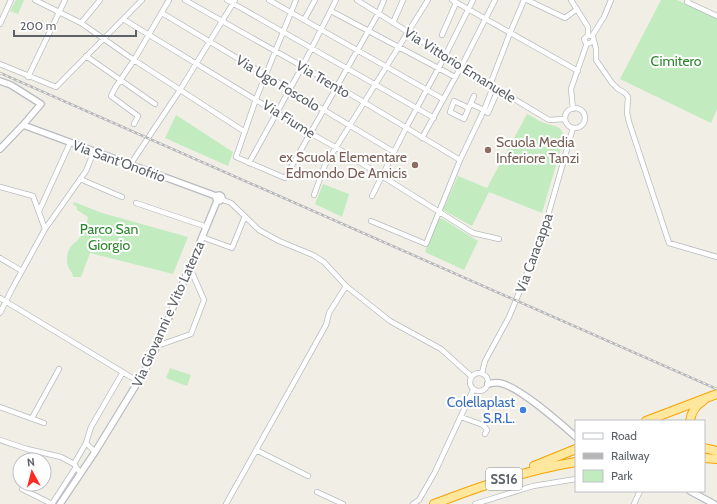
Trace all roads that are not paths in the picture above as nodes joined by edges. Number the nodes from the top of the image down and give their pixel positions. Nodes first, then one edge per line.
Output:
1 (11, 0) edge
2 (35, 0) edge
3 (65, 0) edge
4 (100, 0) edge
5 (142, 0) edge
6 (170, 0) edge
7 (185, 0) edge
8 (227, 0) edge
9 (269, 0) edge
10 (282, 0) edge
11 (296, 0) edge
12 (314, 0) edge
13 (336, 0) edge
14 (357, 0) edge
15 (384, 0) edge
16 (403, 0) edge
17 (428, 0) edge
18 (452, 0) edge
19 (473, 0) edge
20 (495, 0) edge
21 (525, 0) edge
22 (571, 0) edge
23 (610, 0) edge
24 (688, 0) edge
25 (234, 2) edge
26 (456, 3) junction
27 (278, 5) junction
28 (468, 9) junction
29 (577, 10) junction
30 (331, 11) junction
31 (60, 12) junction
32 (162, 13) junction
33 (292, 13) junction
34 (378, 14) junction
35 (717, 16) edge
36 (123, 19) junction
37 (304, 20) junction
38 (485, 20) junction
39 (222, 21) junction
40 (81, 23) junction
41 (393, 23) junction
42 (0, 24) edge
43 (321, 30) junction
44 (369, 30) junction
45 (284, 32) junction
46 (408, 32) junction
47 (510, 33) junction
48 (149, 35) junction
49 (442, 35) dead end
50 (591, 37) junction
51 (103, 38) junction
52 (209, 42) junction
53 (587, 43) junction
54 (398, 47) junction
55 (311, 48) junction
56 (276, 51) junction
57 (357, 51) junction
58 (86, 56) junction
59 (445, 56) junction
60 (134, 60) junction
61 (196, 63) junction
62 (0, 64) edge
63 (302, 66) junction
64 (386, 66) junction
65 (461, 67) junction
66 (438, 68) junction
67 (347, 69) junction
68 (578, 72) junction
69 (266, 75) junction
70 (28, 76) junction
71 (455, 77) junction
72 (0, 80) edge
73 (120, 80) junction
74 (374, 84) junction
75 (337, 86) junction
76 (492, 86) junction
77 (289, 89) junction
78 (180, 90) junction
79 (426, 90) junction
80 (498, 90) junction
81 (474, 96) dead end
82 (444, 99) junction
83 (256, 100) junction
84 (364, 103) junction
85 (155, 104) dead end
86 (470, 106) junction
87 (417, 109) junction
88 (573, 109) junction
89 (324, 110) junction
90 (484, 110) junction
91 (277, 113) junction
92 (434, 118) junction
93 (565, 119) junction
94 (134, 124) dead end
95 (350, 125) junction
96 (23, 126) junction
97 (406, 128) junction
98 (574, 128) junction
99 (245, 132) junction
100 (310, 133) junction
101 (422, 138) junction
102 (70, 143) junction
103 (1, 145) edge
104 (337, 148) junction
105 (94, 151) junction
106 (394, 152) junction
107 (460, 160) junction
108 (248, 163) junction
109 (130, 165) junction
110 (382, 176) junction
111 (80, 179) junction
112 (0, 187) edge
113 (314, 195) dead end
114 (372, 196) dead end
115 (122, 197) dead end
116 (218, 199) junction
117 (136, 203) dead end
118 (39, 211) junction
119 (439, 212) junction
120 (245, 216) junction
121 (371, 221) dead end
122 (207, 227) junction
123 (45, 229) junction
124 (202, 237) junction
125 (499, 239) dead end
126 (717, 257) edge
127 (0, 258) edge
128 (190, 268) junction
129 (22, 271) junction
130 (346, 286) junction
131 (0, 298) edge
132 (6, 301) junction
133 (0, 313) edge
134 (157, 346) junction
135 (59, 369) dead end
136 (123, 372) junction
137 (482, 373) junction
138 (471, 376) junction
139 (139, 382) junction
140 (488, 384) junction
141 (473, 390) junction
142 (717, 394) edge
143 (0, 407) edge
144 (461, 417) junction
145 (32, 418) junction
146 (649, 420) edge
147 (690, 420) edge
148 (44, 423) dead end
149 (485, 434) dead end
150 (575, 436) edge
151 (0, 440) edge
152 (86, 443) junction
153 (705, 448) edge
154 (575, 449) edge
155 (256, 450) junction
156 (717, 451) edge
157 (96, 452) junction
158 (705, 454) edge
159 (717, 454) edge
160 (705, 458) edge
161 (717, 459) edge
162 (575, 462) edge
163 (75, 465) junction
164 (575, 467) edge
165 (81, 474) junction
166 (308, 476) dead end
167 (575, 479) edge
168 (499, 480) junction
169 (28, 492) edge
170 (317, 492) dead end
171 (640, 492) edge
172 (692, 492) edge
173 (52, 504) edge
174 (60, 504) edge
175 (226, 504) edge
176 (343, 504) edge
177 (412, 504) edge
178 (434, 504) edge
179 (448, 504) edge
180 (475, 504) edge
181 (634, 504) edge
182 (714, 504) edge

1 - 42 street
2 - 31 street
3 - 31 street
4 - 40 street
5 - 36 street
6 - 32 street
7 - 39 street, Via Trento
8 - 25 street
9 - 27 street
10 - 27 street
11 - 33 street
12 - 37 street
13 - 30 street
14 - 34 street, Via Vittorio Emanuele
15 - 34 street
16 - 41 street
17 - 46 street
18 - 26 street
19 - 28 street
20 - 38 street
21 - 29 street
21 - 47 street
22 - 29 street
23 - 50 street
24 - 35 street
25 - 39 street
25 - 45 street
26 - 28 street
26 - 49 street
27 - 33 street
28 - 38 street
28 - 59 street
29 - 50 street
30 - 43 street
30 - 44 street
31 - 40 street
31 - 70 street
32 - 48 street
32 - 52 street, Via Ugo Foscolo
33 - 37 street
33 - 45 street
34 - 41 street, Via Vittorio Emanuele
34 - 44 street
36 - 48 street, Via Fiume
36 - 51 street
37 - 43 street
38 - 47 street
38 - 65 street
39 - 52 street
39 - 56 street, Via Trento
40 - 51 street
41 - 46 street, Via Vittorio Emanuele
43 - 55 street
43 - 57 street
44 - 54 street
44 - 57 street
45 - 55 street
45 - 56 street
46 - 54 street
46 - 59 street, Via Vittorio Emanuele
47 - 68 street
47 - 76 street
48 - 60 street
48 - 61 street, Via Fiume
50 - 53 street
50 - 53 street
50 - 126 street
51 - 58 street
51 - 60 street
52 - 61 street
52 - 69 street, Via Ugo Foscolo
53 - 68 street
54 - 64 street
54 - 66 street
55 - 63 street
55 - 67 street
56 - 63 street, Via Trento
56 - 69 street
57 - 64 street
57 - 67 street
58 - 70 street
58 - 73 street
59 - 65 street, Via Vittorio Emanuele
59 - 66 street
60 - 73 street
60 - 78 street
61 - 78 street
61 - 83 street, Via Fiume
62 - 70 street
63 - 75 street, Via Trento
63 - 77 street
64 - 74 street
64 - 79 street
65 - 71 street
65 - 76 street, Via Vittorio Emanuele
66 - 71 street
66 - 79 street
67 - 74 street
67 - 75 street
68 - 88 street
69 - 77 street, Via Ugo Foscolo
69 - 83 street
71 - 82 street
72 - 96 street
73 - 85 street
73 - 94 street
74 - 84 street
74 - 87 street
75 - 84 street, Via Trento
75 - 89 street
76 - 80 street, Via Vittorio Emanuele
76 - 90 street
77 - 89 street, Via Ugo Foscolo
77 - 91 street
78 - 99 street
78 - 109 street
79 - 82 street
79 - 87 street
80 - 90 street
80 - 93 street, Via Vittorio Emanuele
81 - 86 street
82 - 92 street
83 - 91 street, Via Fiume
83 - 99 street
84 - 95 street
84 - 97 street, Via Trento
86 - 86 street
86 - 90 street
87 - 92 street
87 - 97 street
88 - 93 street
88 - 98 street
89 - 95 street, Via Ugo Foscolo
89 - 100 street
90 - 107 street
91 - 100 street, Via Fiume
91 - 108 street
92 - 101 street
93 - 98 street
95 - 104 street
95 - 106 street, Via Ugo Foscolo
96 - 102 street, Via Sant'Onofrio
96 - 103 street
97 - 101 street, Via Trento
97 - 106 street
98 - 137 street, Via Caracappa
99 - 108 street
100 - 104 street, Via Fiume
100 - 108 street
101 - 107 street, Via Trento
102 - 105 street, Via Sant'Onofrio
102 - 118 street
104 - 110 street, Via Fiume
104 - 113 street
105 - 109 street, Via Sant'Onofrio
105 - 111 street
106 - 110 street
107 - 119 street
109 - 116 street, Via Sant'Onofrio
110 - 114 street
110 - 119 street, Via Fiume
111 - 115 street
111 - 123 street
112 - 118 street
116 - 120 street
116 - 122 street, Via Giovanni e Vito Laterza
117 - 122 street
118 - 123 street
119 - 121 street
119 - 125 street, Via Fiume
120 - 124 street
120 - 130 street
122 - 124 street, Via Giovanni e Vito Laterza
123 - 129 street
124 - 128 street, Via Giovanni e Vito Laterza
127 - 129 street
128 - 134 street, Via Giovanni e Vito Laterza
128 - 134 street
129 - 132 street
130 - 138 street
130 - 155 street
131 - 132 street
132 - 133 street
132 - 136 street
134 - 139 street, Via Giovanni e Vito Laterza
135 - 145 street
136 - 139 street
136 - 152 street
137 - 138 street
137 - 140 street
138 - 141 street
139 - 157 street, Via Giovanni e Vito Laterza
140 - 141 street
140 - 150 street
141 - 144 street
142 - 146 highway
142 - 147 highway
143 - 145 street
144 - 149 street
144 - 177 street
145 - 148 street
151 - 163 street
152 - 157 street
152 - 163 street
153 - 156 highway
154 - 168 highway
155 - 166 street
155 - 175 street
157 - 165 street, Via Giovanni e Vito Laterza
158 - 159 highway
160 - 161 highway
162 - 168 highway, SS16
163 - 165 street
163 - 173 street
164 - 179 highway, SS16
165 - 174 street, Via Giovanni e Vito Laterza
167 - 180 street
168 - 178 highway, SS16
169 - 173 street
170 - 176 street
171 - 181 street
172 - 182 street

